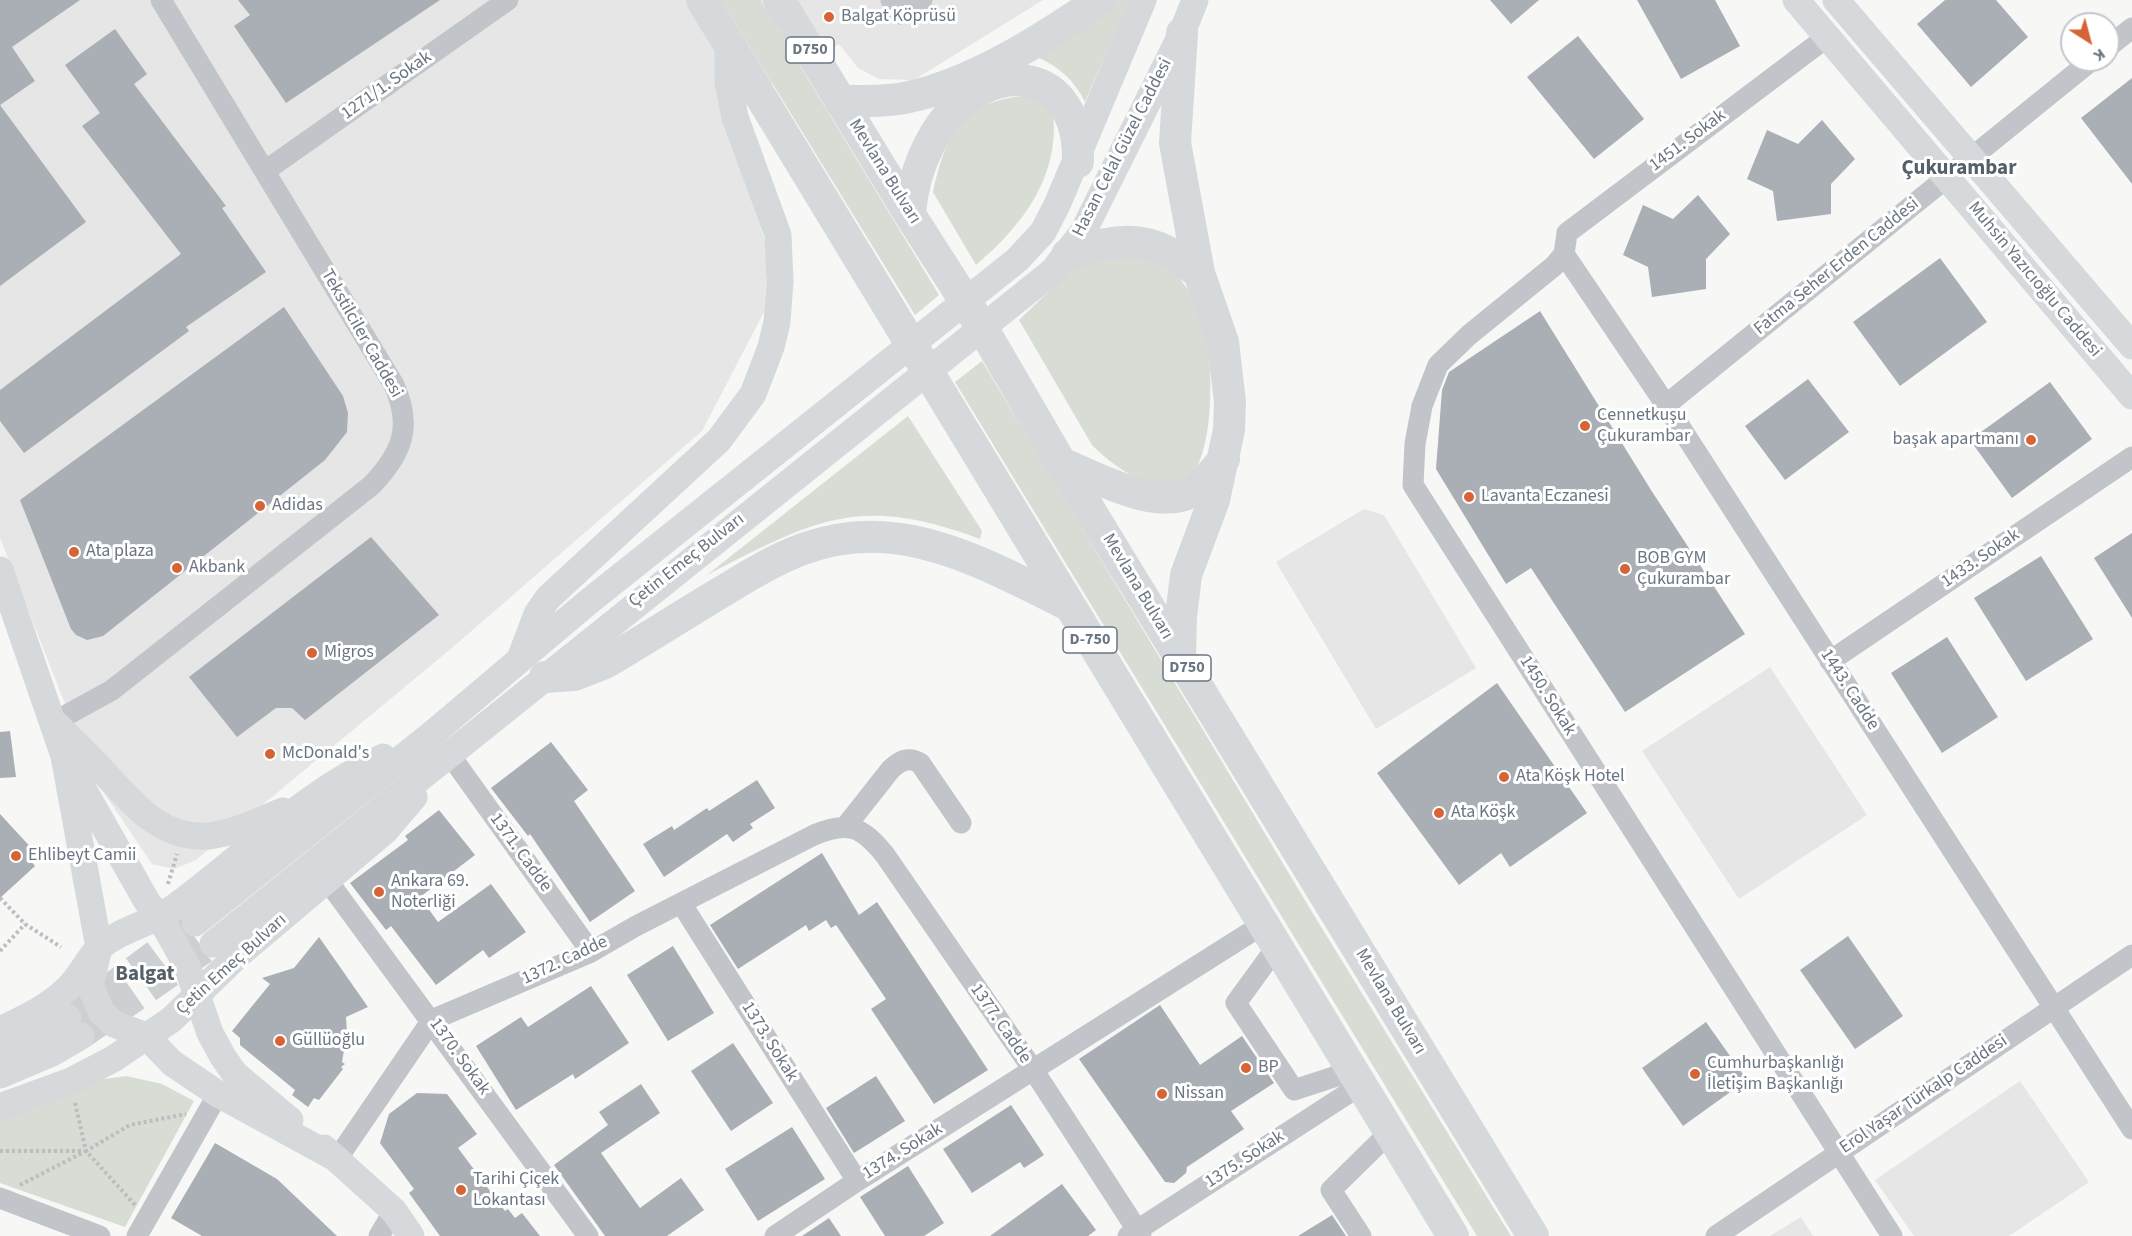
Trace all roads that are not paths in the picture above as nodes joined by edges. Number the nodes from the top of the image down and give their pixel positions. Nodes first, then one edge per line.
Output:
1 (161, 0) edge
2 (508, 0) edge
3 (702, 0) edge
4 (779, 0) edge
5 (891, 0) edge
6 (921, 0) edge
7 (1100, 0) edge
8 (1143, 0) edge
9 (1195, 0) edge
10 (1796, 0) edge
11 (1848, 6) edge
12 (2132, 28) edge
13 (1182, 33) junction
14 (1827, 37) junction
15 (2120, 38) edge
16 (728, 43) junction
17 (2077, 72) edge
18 (840, 101) junction
19 (1971, 159) junction
20 (1078, 162) junction
21 (265, 171) junction
22 (1947, 178) junction
23 (910, 215) junction
24 (1564, 254) junction
25 (1067, 255) junction
26 (1199, 273) junction
27 (935, 327) joint
28 (2132, 346) edge
29 (951, 352) joint
30 (2132, 396) edge
31 (1666, 405) junction
32 (2132, 457) edge
33 (1224, 458) junction
34 (1061, 463) junction
35 (0, 570) edge
36 (1070, 606) junction
37 (1180, 657) junction
38 (1830, 661) junction
39 (532, 668) junction
40 (54, 722) junction
41 (415, 747) junction
42 (450, 755) junction
43 (64, 756) junction
44 (426, 773) junction
45 (317, 796) junction
46 (961, 824) dead end
47 (846, 826) junction
48 (327, 880) junction
49 (681, 903) junction
50 (158, 919) junction
51 (195, 923) tunnel mouth
52 (1269, 937) junction
53 (213, 944) tunnel mouth
54 (99, 948) junction
55 (591, 952) junction
56 (2132, 955) edge
57 (197, 997) junction
58 (2056, 1008) junction
59 (432, 1020) junction
60 (0, 1030) edge
61 (146, 1036) junction
62 (0, 1051) edge
63 (1034, 1071) junction
64 (0, 1075) edge
65 (1357, 1078) junction
66 (218, 1094) junction
67 (0, 1107) edge
68 (2132, 1129) edge
69 (1390, 1132) junction
70 (1838, 1153) junction
71 (337, 1159) junction
72 (857, 1181) junction
73 (5, 1194) edge
74 (394, 1211) junction
75 (142, 1227) edge
76 (1444, 1233) edge
77 (1135, 1234) edge
78 (100, 1236) edge
79 (379, 1236) edge
80 (411, 1236) edge
81 (588, 1236) edge
82 (775, 1236) edge
83 (1361, 1236) edge
84 (1533, 1236) edge
85 (1716, 1236) edge
86 (1892, 1236) edge

1 - 21 street, Tekstilciler Caddesi
2 - 21 street, 1271/1. Sokak
3 - 16 highway, D-750
4 - 18 highway, Mevlana Bulvarı / D750
5 - 6 street
7 - 18 highway
8 - 20 main road, Hasan Celal Güzel Caddesi
9 - 13 main road, Hasan Celal Güzel Caddesi
10 - 14 main road, Muhsin Yazıcıoğlu Caddesi
11 - 19 main road, Muhsin Yazıcıoğlu Caddesi
12 - 15 street
13 - 25 main road, Hasan Celal Güzel Caddesi
13 - 26 highway
14 - 22 main road, Muhsin Yazıcıoğlu Caddesi
14 - 24 street, 1451. Sokak
16 - 36 highway, D-750
16 - 39 main road
17 - 19 street, Fatma Seher Erden Caddesi
18 - 23 highway, Mevlana Bulvarı / D750
19 - 22 street, Fatma Seher Erden Caddesi
19 - 28 main road, Muhsin Yazıcıoğlu Caddesi
20 - 23 highway
20 - 27 main road, Hasan Celal Güzel Caddesi
21 - 40 street, Tekstilciler Caddesi
22 - 30 main road, Muhsin Yazıcıoğlu Caddesi
22 - 31 street, Fatma Seher Erden Caddesi
23 - 34 highway, Mevlana Bulvarı / D750
24 - 31 street, 1443. Cadde
24 - 70 street, 1450. Sokak
25 - 26 highway
25 - 29 main road, Hasan Celal Güzel Caddesi
26 - 33 highway
27 - 39 main road, Çetin Emeç Bulvarı
29 - 39 main road, Çetin Emeç Bulvarı
31 - 38 street, 1443. Cadde
32 - 38 street, 1433. Sokak
33 - 34 highway
33 - 37 highway
34 - 37 highway, Mevlana Bulvarı / D750
35 - 40 main road
36 - 39 highway
36 - 52 highway, D-750
37 - 84 highway, Mevlana Bulvarı / D750
38 - 58 street, 1443. Cadde
39 - 41 main road, Çetin Emeç Bulvarı
39 - 42 main road, Çetin Emeç Bulvarı
40 - 43 main road
40 - 45 main road
41 - 45 main road, Çetin Emeç Bulvarı
41 - 51 main road, Çetin Emeç Bulvarı
42 - 44 main road, Çetin Emeç Bulvarı
42 - 55 street, 1371. Cadde
43 - 50 main road
43 - 54 main road
44 - 48 main road, Çetin Emeç Bulvarı
44 - 53 main road, Çetin Emeç Bulvarı
45 - 50 main road, Çetin Emeç Bulvarı
46 - 47 street
47 - 49 street, 1372. Cadde
47 - 63 street, 1377. Cadde
48 - 57 main road, Çetin Emeç Bulvarı
48 - 59 street, 1370. Sokak
49 - 55 street, 1372. Cadde
49 - 72 street, 1373. Sokak
50 - 54 main road, Çetin Emeç Bulvarı
50 - 57 main road
52 - 63 street, 1374. Sokak
52 - 65 highway, D-750
52 - 65 street
54 - 60 main road, Çetin Emeç Bulvarı
54 - 61 main road
55 - 59 street, 1372. Cadde
56 - 58 street, Erol Yaşar Türkalp Caddesi
57 - 61 main road, Çetin Emeç Bulvarı
57 - 71 main road
58 - 68 street, 1443. Cadde
58 - 70 street, Erol Yaşar Türkalp Caddesi
59 - 71 street
59 - 81 street, 1370. Sokak
61 - 66 main road
61 - 67 main road, Çetin Emeç Bulvarı
62 - 64 main road
63 - 72 street, 1374. Sokak
63 - 77 street, 1377. Cadde
65 - 69 highway, D-750
65 - 77 street, 1375. Sokak
66 - 71 main road
66 - 75 street
69 - 76 highway, D-750
69 - 83 street
70 - 85 street, Erol Yaşar Türkalp Caddesi
70 - 86 street, 1450. Sokak
71 - 74 main road
72 - 82 street, 1374. Sokak
73 - 78 street
74 - 79 street
74 - 80 main road

